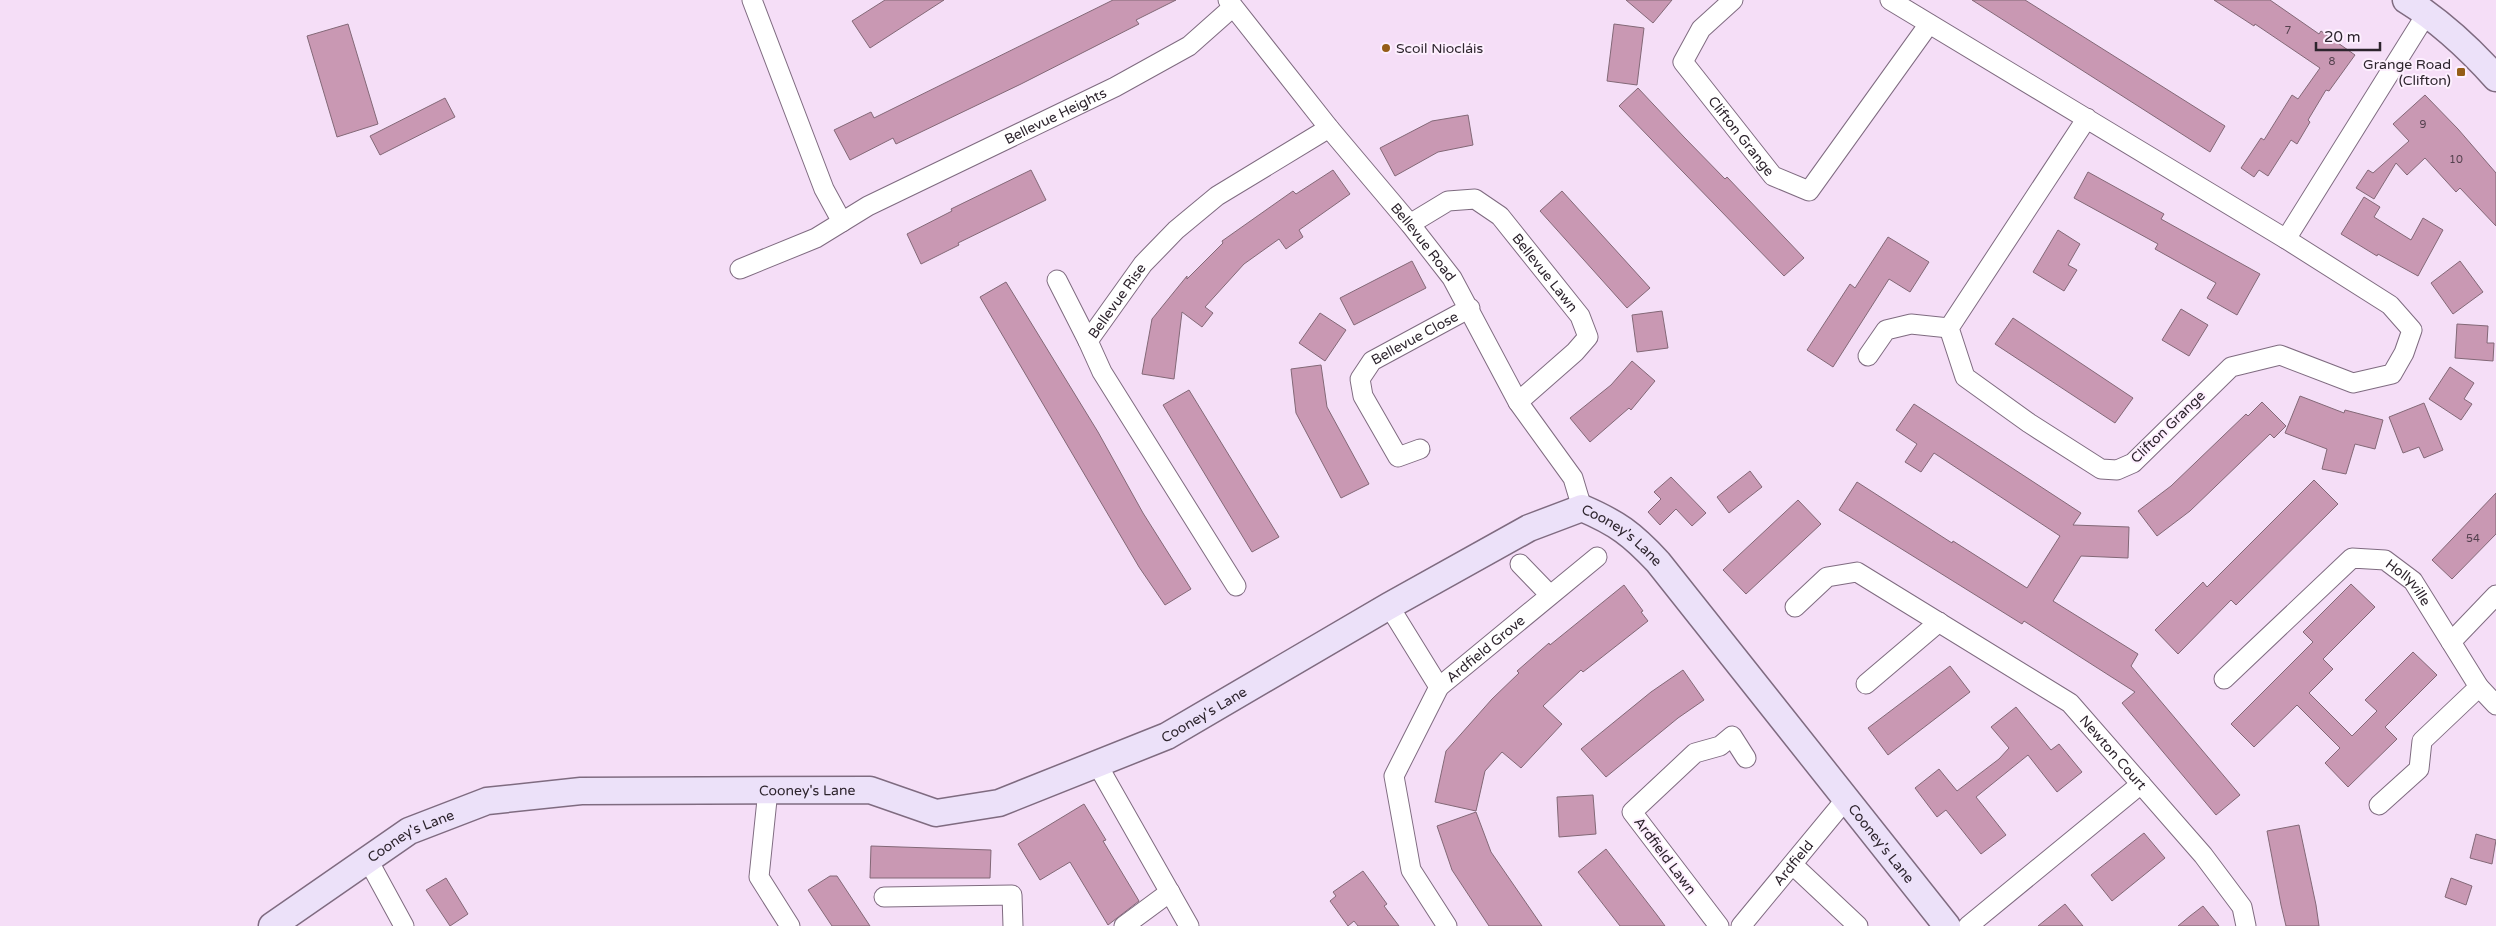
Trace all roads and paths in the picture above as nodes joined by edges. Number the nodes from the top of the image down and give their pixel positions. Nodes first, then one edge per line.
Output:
1 (752, 0) edge
2 (1734, 0) edge
3 (1890, 0) edge
4 (1230, 3) edge
5 (2417, 6) edge
6 (1929, 24) junction
7 (2496, 78) edge
8 (2087, 118) junction
9 (1329, 128) junction
10 (842, 222) junction
11 (1410, 224) junction
12 (2286, 238) junction
13 (740, 269) dead end
14 (1057, 280) dead end
15 (1470, 308) junction
16 (1949, 328) junction
17 (1088, 341) junction
18 (1868, 356) dead end
19 (1518, 402) junction
20 (1420, 448) dead end
21 (1582, 508) junction
22 (1597, 556) dead end
23 (1520, 564) dead end
24 (1236, 586) dead end
25 (1550, 595) junction
26 (2496, 595) edge
27 (1389, 606) junction
28 (1795, 607) dead end
29 (1939, 622) junction
30 (2452, 642) junction
31 (2224, 679) dead end
32 (1866, 684) dead end
33 (1439, 687) junction
34 (2479, 687) junction
35 (2496, 705) edge
36 (1746, 758) dead end
37 (1098, 764) junction
38 (2141, 784) junction
39 (768, 790) junction
40 (1846, 799) junction
41 (2379, 805) dead end
42 (368, 860) junction
43 (1793, 865) junction
44 (1170, 892) junction
45 (884, 897) dead end
46 (272, 926) edge
47 (404, 926) edge
48 (790, 926) edge
49 (1013, 926) edge
50 (1124, 926) edge
51 (1189, 926) edge
52 (1447, 926) edge
53 (1718, 926) edge
54 (1741, 926) edge
55 (1858, 926) edge
56 (1947, 926) edge
57 (1968, 926) edge
58 (2246, 926) edge

1 - 10 street
2 - 6 street, Clifton Grange
3 - 6 street, Clifton Grange
4 - 9 street, Bellevue Road
4 - 10 street, Bellevue Heights
5 - 7 street
5 - 12 street
6 - 8 street, Clifton Grange
8 - 12 street, Clifton Grange
8 - 16 street
9 - 11 street, Bellevue Road
9 - 17 street, Bellevue Rise
10 - 13 street, Bellevue Heights
11 - 15 street, Bellevue Road
11 - 19 street, Bellevue Lawn
12 - 16 street, Clifton Grange
14 - 17 street
15 - 19 street, Bellevue Road
15 - 20 street, Bellevue Close
16 - 18 street
17 - 24 street, Bellevue Rise
19 - 21 street, Bellevue Road
21 - 27 street, Cooney's Lane
21 - 40 street, Cooney's Lane
22 - 25 street, Ardfield Grove
23 - 25 street
25 - 33 street, Ardfield Grove
26 - 30 street
27 - 33 street
27 - 37 street, Cooney's Lane
28 - 29 street, Newton Court
29 - 32 street
29 - 38 street, Newton Court
30 - 31 street, Hollyville
30 - 34 street, Hollyville
33 - 52 street, Ardfield Grove
34 - 35 street, Hollyville
34 - 41 street
36 - 53 street, Ardfield Lawn
37 - 39 street, Cooney's Lane
37 - 44 street
38 - 57 street
38 - 58 street, Newton Court
39 - 42 street, Cooney's Lane
39 - 48 street
40 - 43 street, Ardfield
40 - 56 street, Cooney's Lane
42 - 46 street, Cooney's Lane
42 - 47 street
43 - 54 street, Ardfield
43 - 55 street
44 - 50 street
44 - 51 street
45 - 49 street

